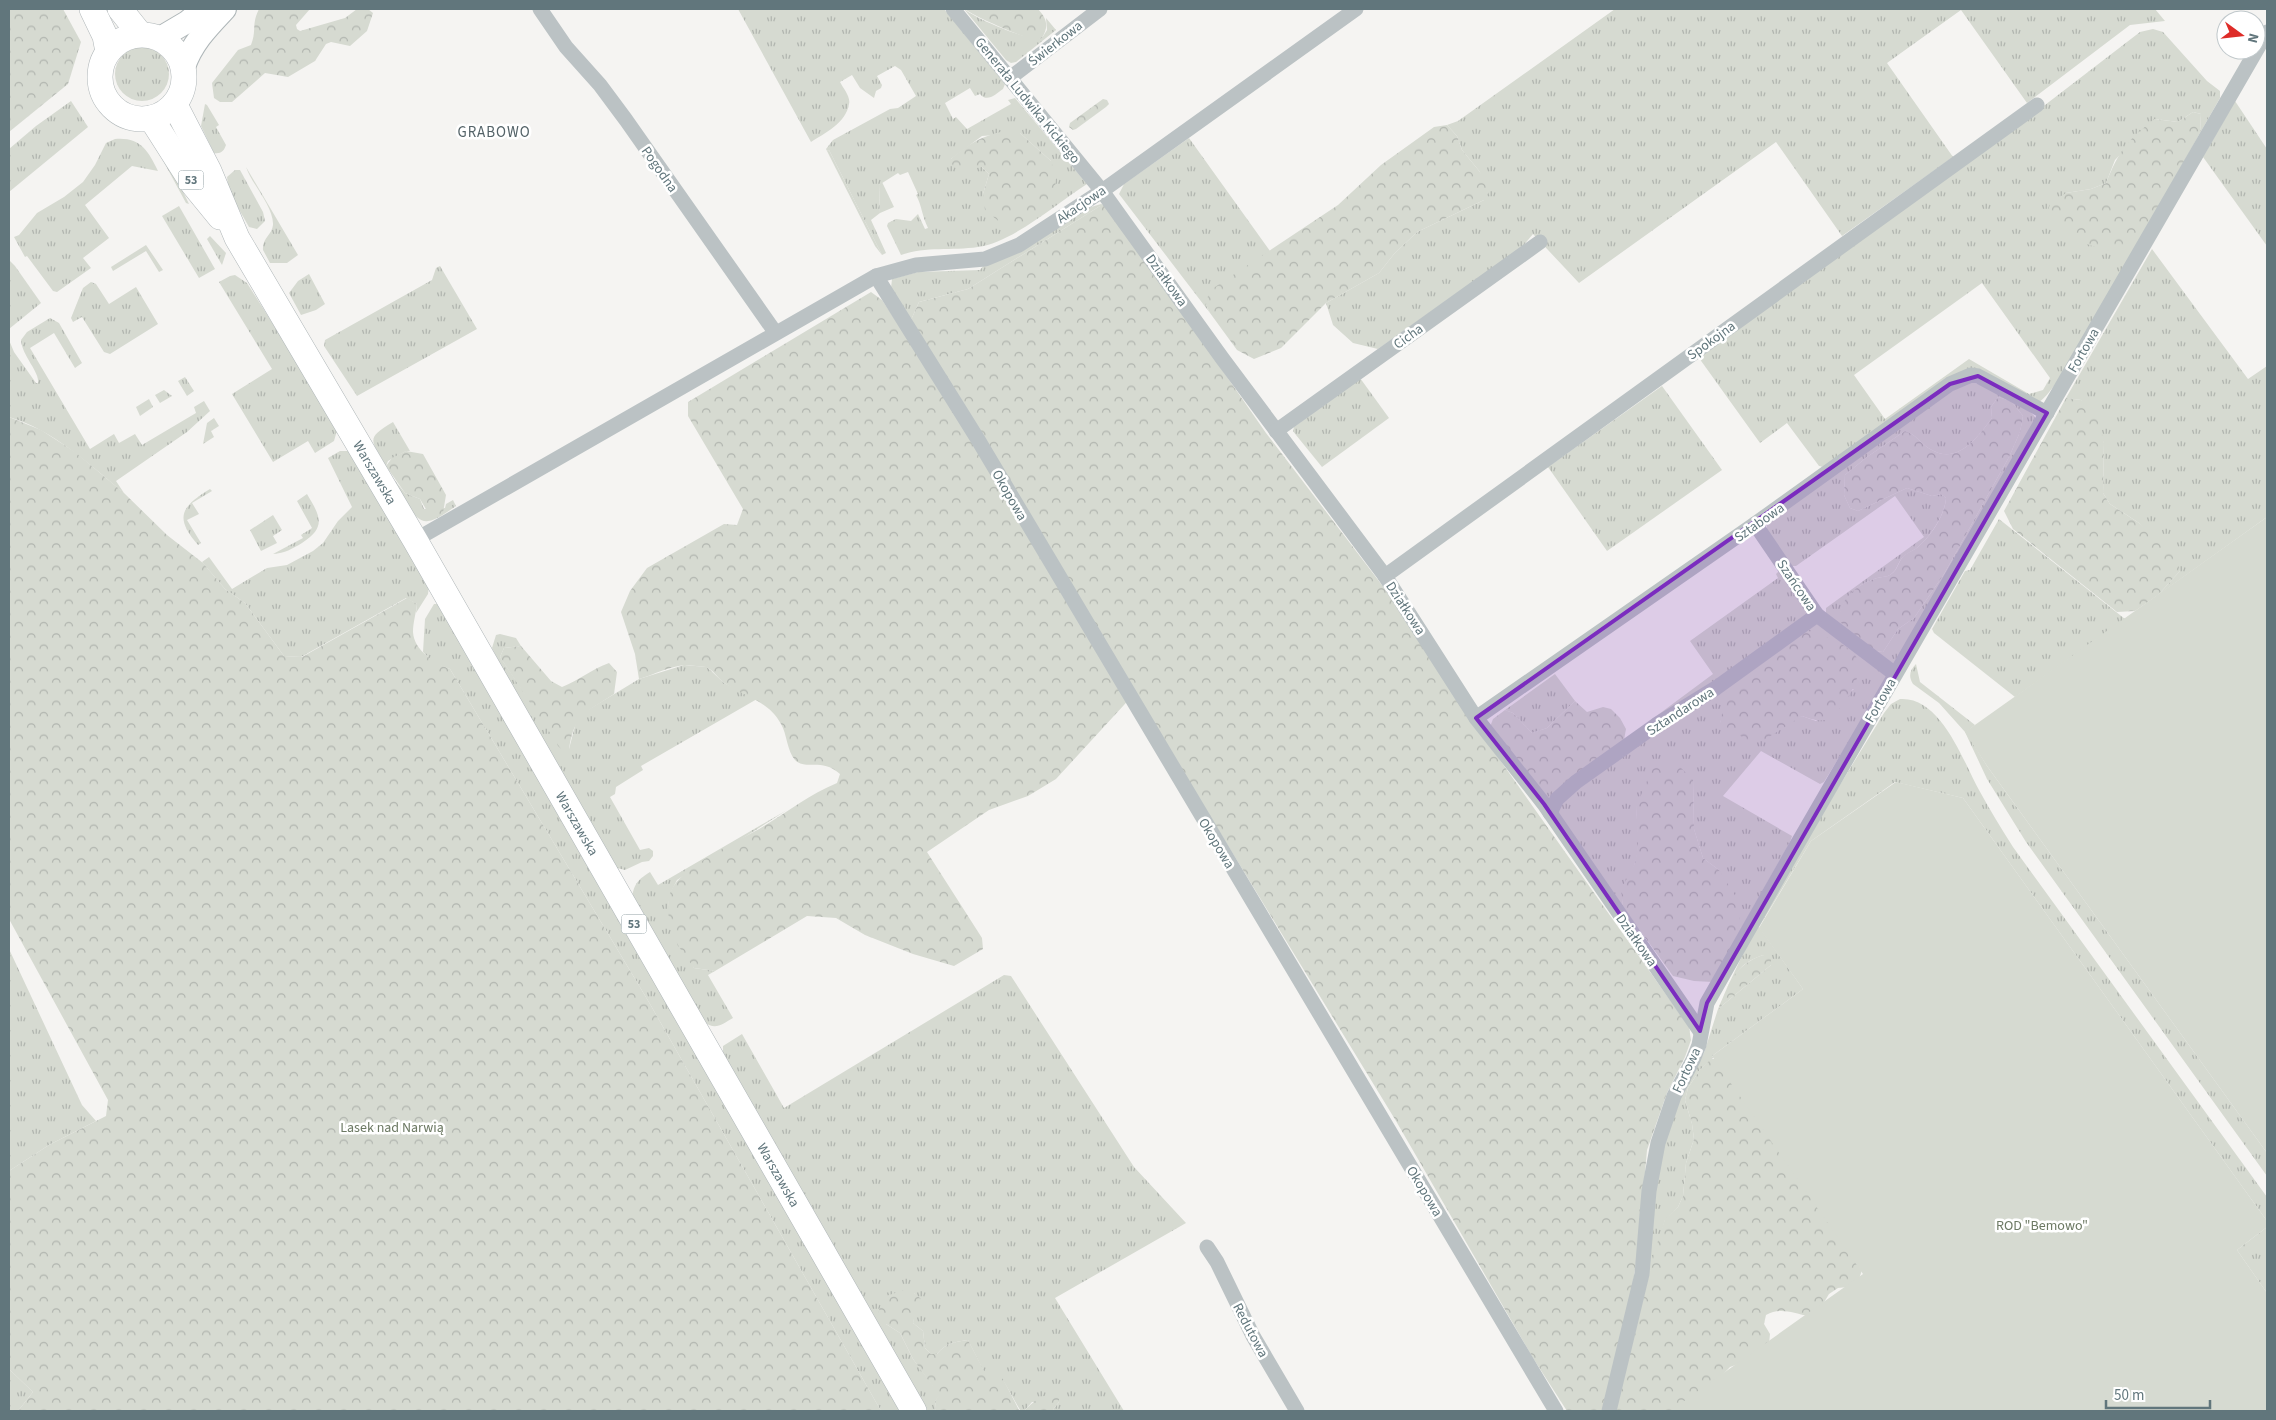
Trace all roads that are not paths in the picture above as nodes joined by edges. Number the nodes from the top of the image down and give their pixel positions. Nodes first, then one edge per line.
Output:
1 (92, 9) edge
2 (120, 9) edge
3 (204, 9) edge
4 (225, 9) edge
5 (541, 9) edge
6 (953, 9) edge
7 (1100, 9) edge
8 (1356, 9) edge
9 (2267, 32) edge
10 (150, 36) junction
11 (108, 52) junction
12 (184, 67) junction
13 (1010, 78) junction
14 (175, 105) junction
15 (2036, 105) dead end
16 (151, 118) junction
17 (1102, 191) junction
18 (237, 238) junction
19 (1540, 242) dead end
20 (876, 276) junction
21 (776, 332) junction
22 (2047, 413) junction
23 (1276, 430) junction
24 (1756, 524) junction
25 (415, 540) junction
26 (1384, 576) junction
27 (1817, 614) junction
28 (1895, 674) junction
29 (1476, 718) junction
30 (1550, 813) junction
31 (1700, 1031) junction
32 (1208, 1247) dead end
33 (914, 1411) edge
34 (1297, 1411) edge
35 (1556, 1411) edge
36 (1609, 1411) edge

1 - 11 main road
2 - 10 main road
3 - 10 main road
4 - 12 main road
5 - 21 street, Pogodna
6 - 13 street, Generała Ludwika Kickiego
7 - 13 street, Świerkowa
8 - 17 street, Akacjowa
9 - 22 street, Fortowa
10 - 11 main road
10 - 12 main road
11 - 16 main road
12 - 14 main road
13 - 17 street, Generała Ludwika Kickiego
14 - 16 main road
14 - 18 main road, Warszawska / 53
15 - 26 street, Spokojna
16 - 18 main road, Warszawska / 53
17 - 20 street, Akacjowa
17 - 23 street, Działkowa
18 - 25 main road, Warszawska / 53
19 - 23 street, Cicha
20 - 21 street, Akacjowa
20 - 35 street, Okopowa
21 - 25 street, Akacjowa
22 - 24 street, Sztabowa
22 - 28 street, Fortowa
23 - 26 street, Działkowa
24 - 27 street, Szańcowa
24 - 29 street, Sztabowa
25 - 33 main road, Warszawska / 53
26 - 29 street, Działkowa
27 - 28 street, Szańcowa
27 - 30 street, Sztandarowa
28 - 31 street, Fortowa
29 - 30 street, Działkowa
30 - 31 street, Działkowa
31 - 36 street, Fortowa
32 - 34 street, Redutowa

